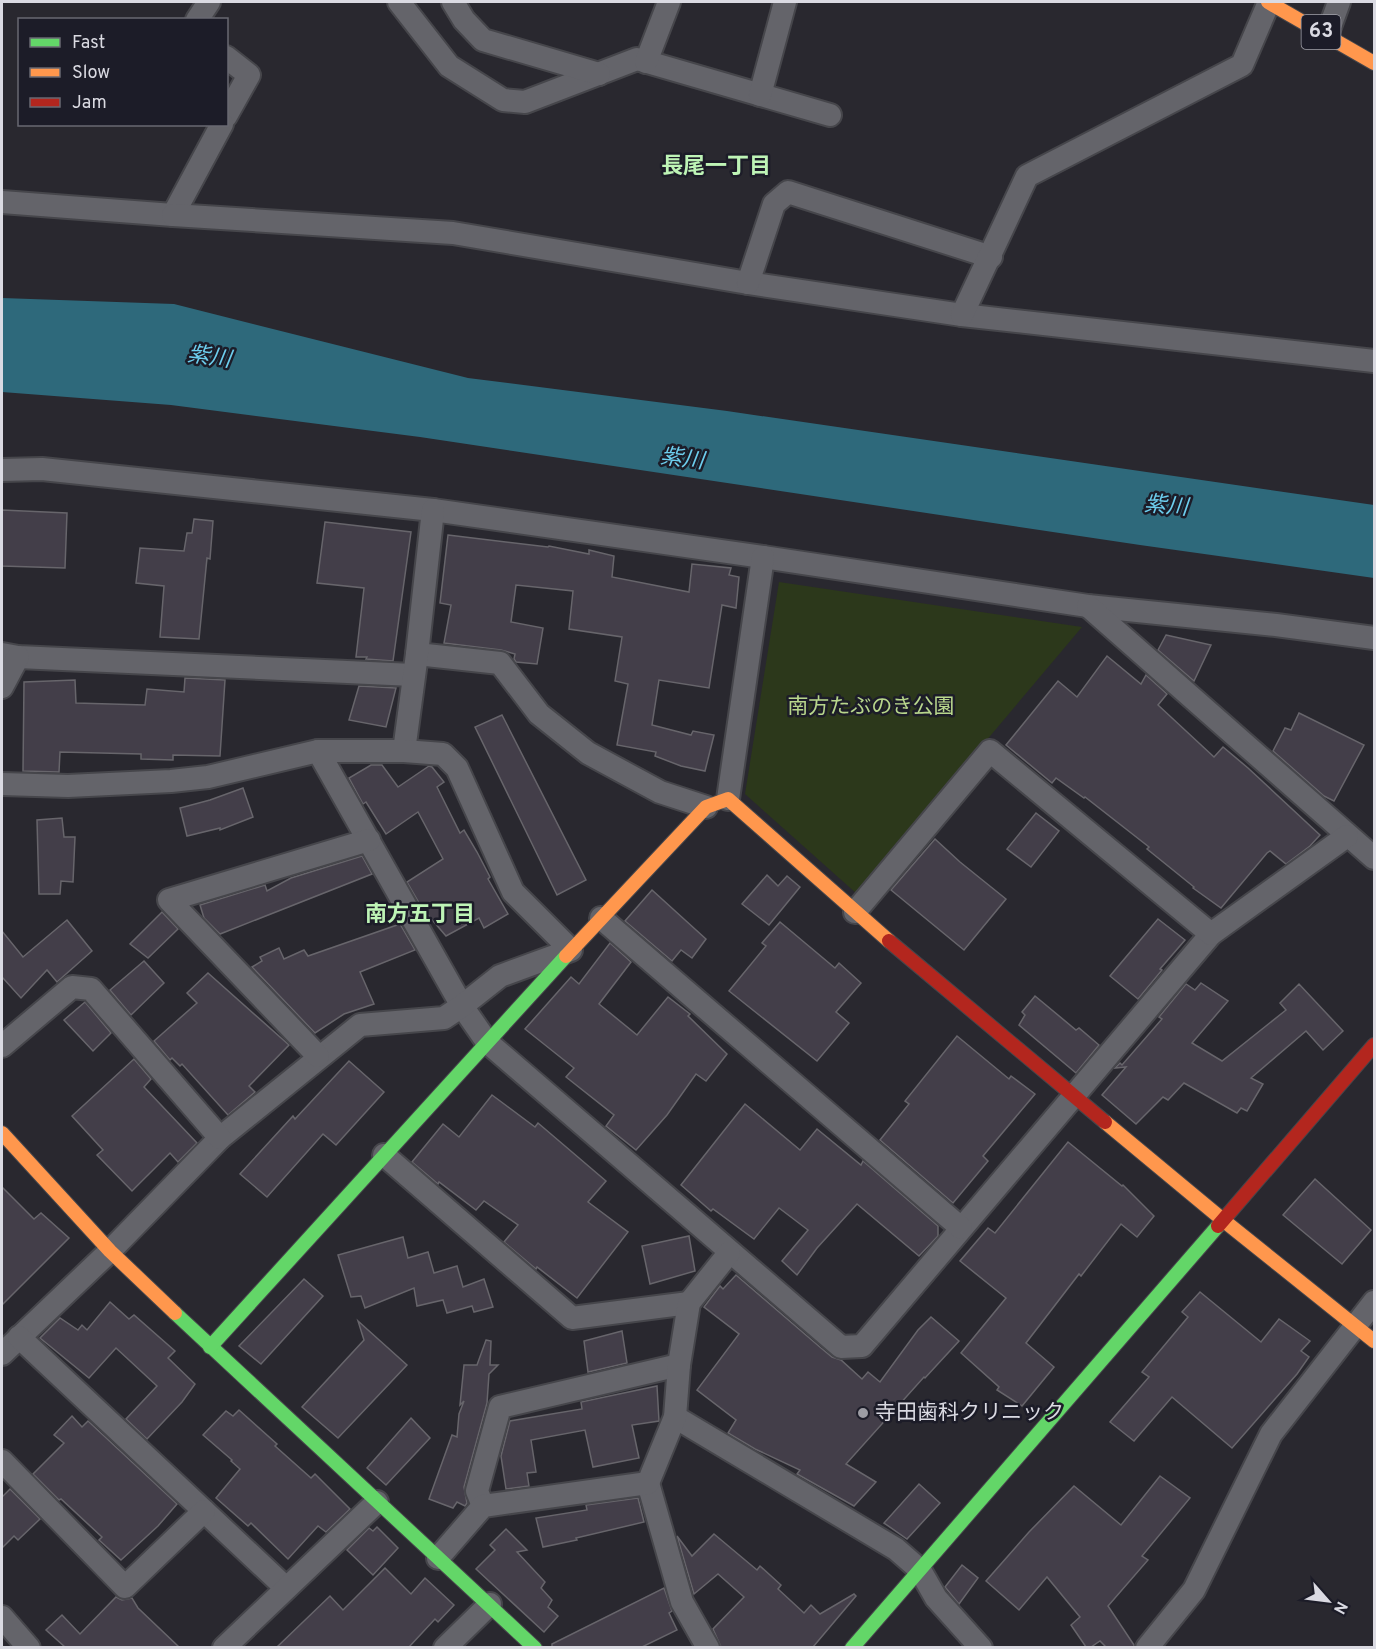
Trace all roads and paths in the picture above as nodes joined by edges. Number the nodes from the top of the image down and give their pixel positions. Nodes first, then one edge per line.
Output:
1 (209, 2) edge
2 (399, 2) edge
3 (453, 2) edge
4 (669, 2) edge
5 (785, 2) edge
6 (1268, 2) edge
7 (1339, 2) edge
8 (198, 18) edge
9 (1327, 35) junction
10 (228, 59) edge
11 (646, 62) junction
12 (1374, 63) edge
13 (599, 74) junction
14 (760, 94) junction
15 (228, 112) edge
16 (830, 115) dead end
17 (221, 126) edge
18 (2, 202) edge
19 (173, 215) junction
20 (991, 257) junction
21 (748, 283) junction
22 (962, 315) junction
23 (1374, 361) edge
24 (2, 470) edge
25 (433, 510) junction
26 (763, 557) junction
27 (1088, 606) junction
28 (1374, 638) edge
29 (10, 656) edge
30 (415, 664) junction
31 (2, 687) edge
32 (318, 750) junction
33 (404, 750) junction
34 (2, 784) edge
35 (728, 799) junction
36 (706, 807) junction
37 (1347, 836) junction
38 (369, 840) junction
39 (1374, 858) edge
40 (855, 912) junction
41 (601, 918) junction
42 (1211, 934) junction
43 (571, 950) junction
44 (462, 1006) junction
45 (487, 1042) junction
46 (1374, 1045) edge
47 (2, 1046) edge
48 (318, 1056) junction
49 (1074, 1096) junction
50 (2, 1133) edge
51 (220, 1138) junction
52 (384, 1155) junction
53 (1223, 1220) junction
54 (961, 1228) junction
55 (111, 1251) junction
56 (729, 1253) junction
57 (1374, 1302) edge
58 (689, 1303) junction
59 (1355, 1325) junction
60 (20, 1337) junction
61 (1374, 1341) edge
62 (210, 1347) junction
63 (2, 1354) edge
64 (679, 1365) junction
65 (675, 1417) junction
66 (2, 1461) edge
67 (648, 1483) junction
68 (377, 1502) junction
69 (483, 1506) junction
70 (204, 1511) junction
71 (438, 1558) junction
72 (920, 1570) junction
73 (286, 1588) junction
74 (490, 1604) junction
75 (2, 1617) edge
76 (863, 1643) edge
77 (29, 1647) edge
78 (224, 1647) edge
79 (445, 1647) edge
80 (535, 1647) edge
81 (708, 1647) edge
82 (981, 1647) edge
83 (1147, 1647) edge

1 - 8 street
2 - 13 street
3 - 13 street
4 - 11 street
5 - 14 street
6 - 9 street, 63
6 - 20 street
7 - 9 street
9 - 12 street, 63
10 - 15 street
11 - 13 street
11 - 14 street
14 - 16 street
17 - 19 street
18 - 19 street
19 - 21 street
20 - 21 street
20 - 22 street
21 - 22 street
22 - 23 street
24 - 25 street
25 - 26 street
25 - 30 street
26 - 27 street
26 - 35 street
27 - 28 street
27 - 37 street
29 - 30 street
29 - 31 street
30 - 33 street
30 - 36 street
32 - 33 street
32 - 34 street
32 - 38 street
33 - 43 street
35 - 36 street
35 - 40 street
36 - 41 street
37 - 39 street
37 - 42 street
38 - 44 street
38 - 48 street
40 - 42 street
40 - 49 street
41 - 43 street
41 - 54 street
42 - 49 street
43 - 44 street
43 - 45 street
44 - 45 street
44 - 48 street
45 - 52 street
45 - 56 street
46 - 53 street
47 - 51 street
48 - 51 street
49 - 53 street
49 - 54 street
50 - 55 street
51 - 55 street
52 - 58 street
52 - 62 street
53 - 59 street
53 - 72 street
54 - 56 street
55 - 60 street
55 - 62 street
56 - 58 street
57 - 59 street
58 - 64 street
59 - 61 street
59 - 83 street
60 - 63 street
60 - 70 street
62 - 68 street
64 - 65 street
64 - 69 street
65 - 67 street
65 - 72 street
66 - 70 street
67 - 69 street
67 - 81 street
68 - 71 street
68 - 73 street
69 - 71 street
70 - 73 street
71 - 74 street
72 - 76 street
72 - 82 street
73 - 78 street
74 - 79 street
74 - 80 street
75 - 77 street

